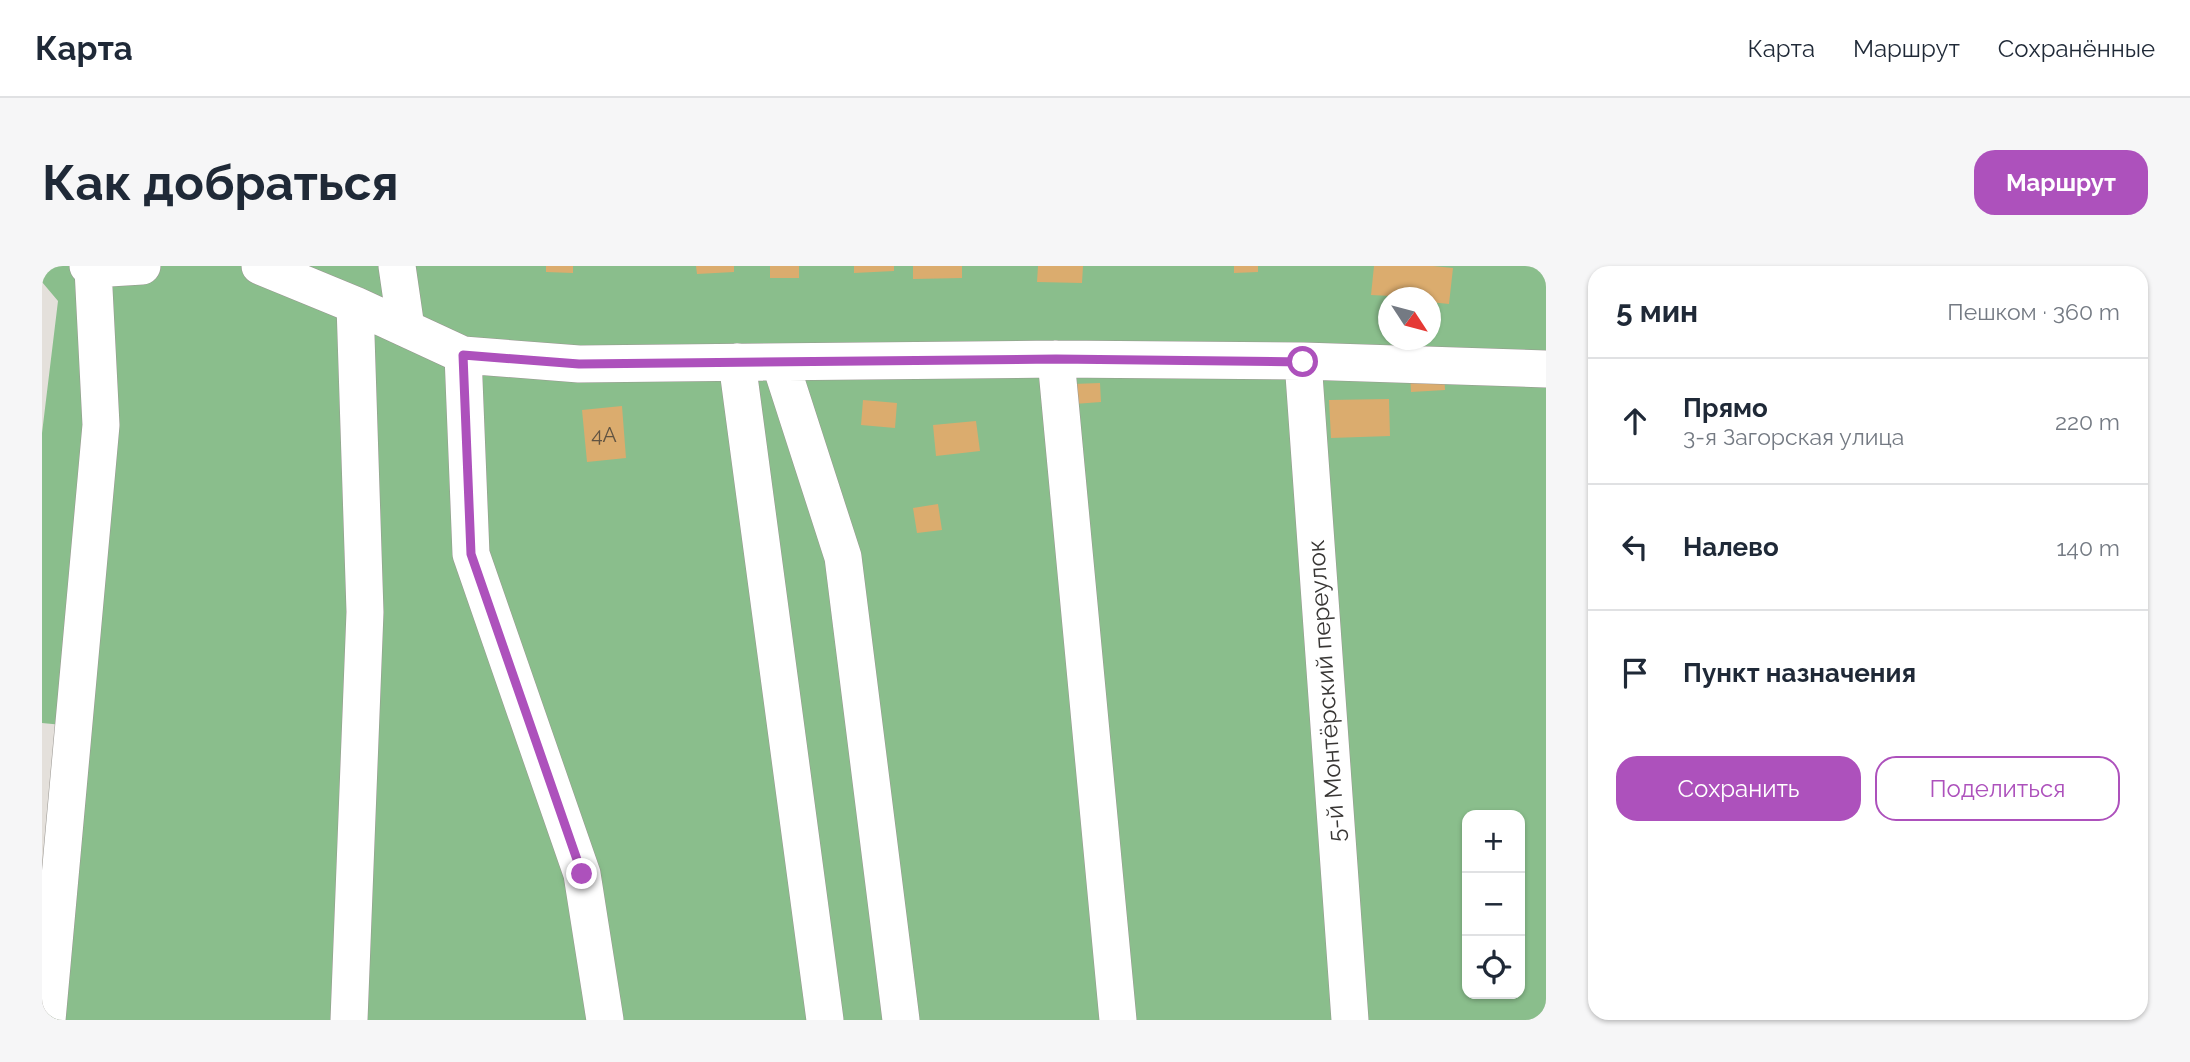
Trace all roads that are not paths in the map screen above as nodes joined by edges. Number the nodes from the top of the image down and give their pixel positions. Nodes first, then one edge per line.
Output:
1 (142, 266) edge
2 (260, 266) edge
3 (397, 266) edge
4 (91, 267) edge
5 (355, 305) junction
6 (406, 328) junction
7 (463, 355) junction
8 (1056, 359) junction
9 (737, 362) junction
10 (780, 362) junction
11 (1303, 362) junction
12 (1546, 369) edge
13 (47, 1020) edge
14 (349, 1020) edge
15 (605, 1020) edge
16 (825, 1020) edge
17 (901, 1020) edge
18 (1118, 1020) edge
19 (1349, 1020) edge

1 - 4 street
2 - 5 street
3 - 6 street
4 - 13 street
5 - 6 street
5 - 14 street
6 - 7 street
7 - 9 street
7 - 15 street
8 - 10 street
8 - 11 street
8 - 18 street
9 - 10 street
9 - 16 street
10 - 17 street
11 - 12 street
11 - 19 street, 5-й Монтёрский переулок

